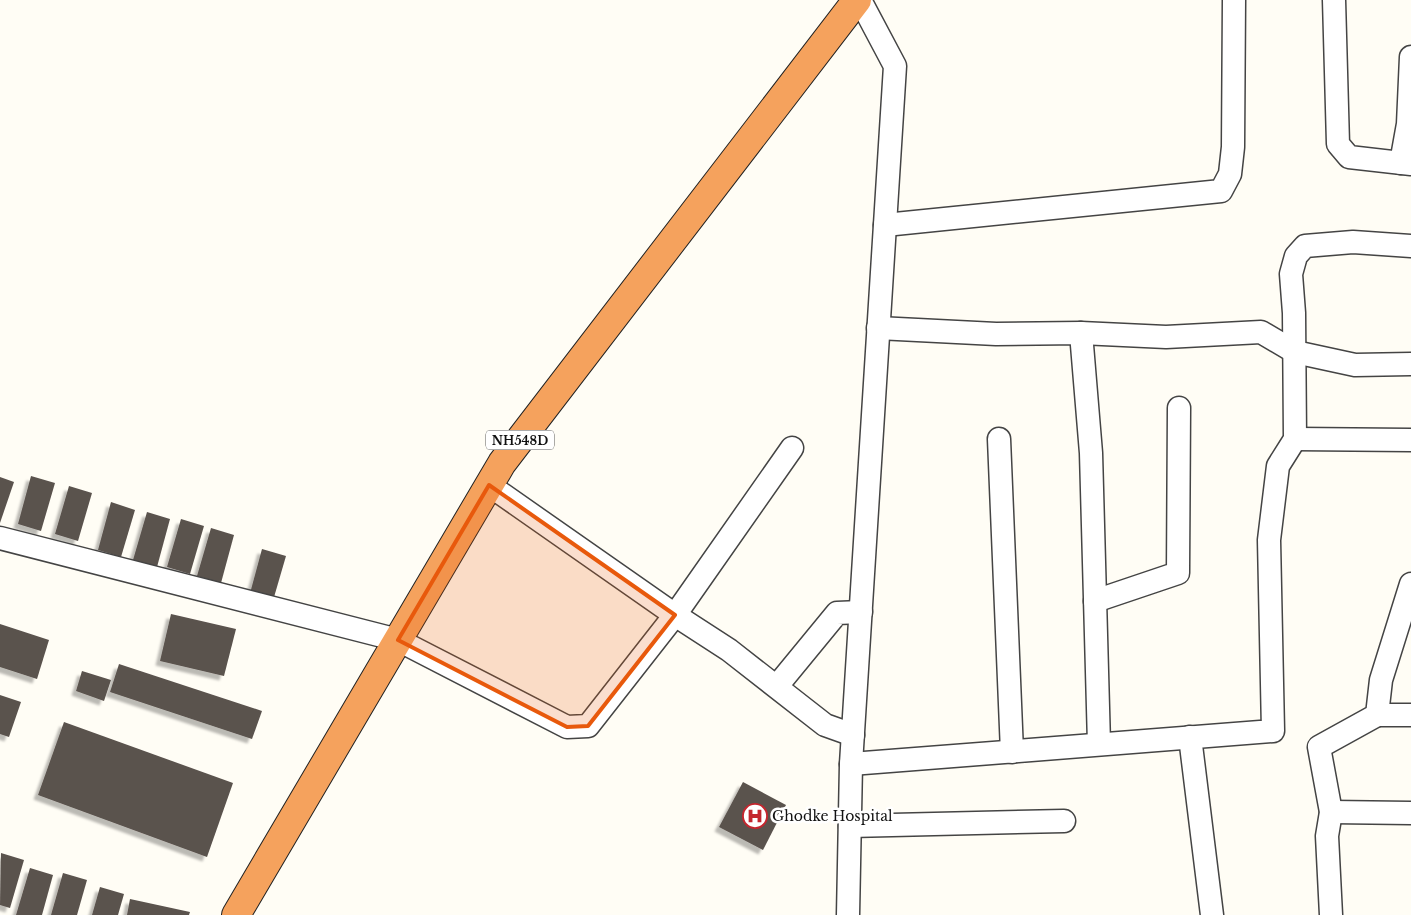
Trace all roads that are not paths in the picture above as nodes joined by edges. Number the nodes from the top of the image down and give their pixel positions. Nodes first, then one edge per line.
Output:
1 (859, 0) edge
2 (1234, 0) edge
3 (1334, 0) edge
4 (1411, 57) edge
5 (1406, 163) edge
6 (885, 224) junction
7 (1411, 246) edge
8 (878, 328) junction
9 (1081, 334) junction
10 (1295, 352) junction
11 (1411, 364) edge
12 (1179, 408) dead end
13 (999, 439) dead end
14 (1295, 439) junction
15 (1411, 440) edge
16 (792, 448) dead end
17 (489, 486) junction
18 (0, 538) edge
19 (1411, 584) edge
20 (1095, 601) junction
21 (861, 612) junction
22 (675, 615) junction
23 (398, 640) junction
24 (776, 686) junction
25 (1411, 715) edge
26 (1377, 716) junction
27 (853, 735) junction
28 (1190, 737) junction
29 (1099, 744) junction
30 (1012, 752) junction
31 (851, 764) junction
32 (1331, 812) junction
33 (1411, 813) edge
34 (1064, 821) dead end
35 (850, 826) junction
36 (236, 915) edge
37 (848, 915) edge
38 (1212, 915) edge
39 (1331, 915) edge

1 - 6 street
1 - 17 highway, NH548D
2 - 6 street
3 - 5 street
4 - 5 street
6 - 8 street
7 - 10 street
8 - 9 street
8 - 21 street
9 - 10 street
9 - 20 street
10 - 11 street
10 - 14 street
12 - 20 street
13 - 30 street
14 - 15 street
14 - 28 street
16 - 22 street
17 - 22 street
17 - 23 highway, NH548D
18 - 23 street
19 - 26 street
20 - 29 street
21 - 24 street
21 - 27 street
22 - 23 street
22 - 24 street
23 - 36 highway, NH548D
24 - 27 street
25 - 26 street
26 - 32 street
27 - 31 street
28 - 29 street
28 - 38 street
29 - 30 street
30 - 31 street
31 - 35 street
32 - 33 street
32 - 39 street
34 - 35 street
35 - 37 street

